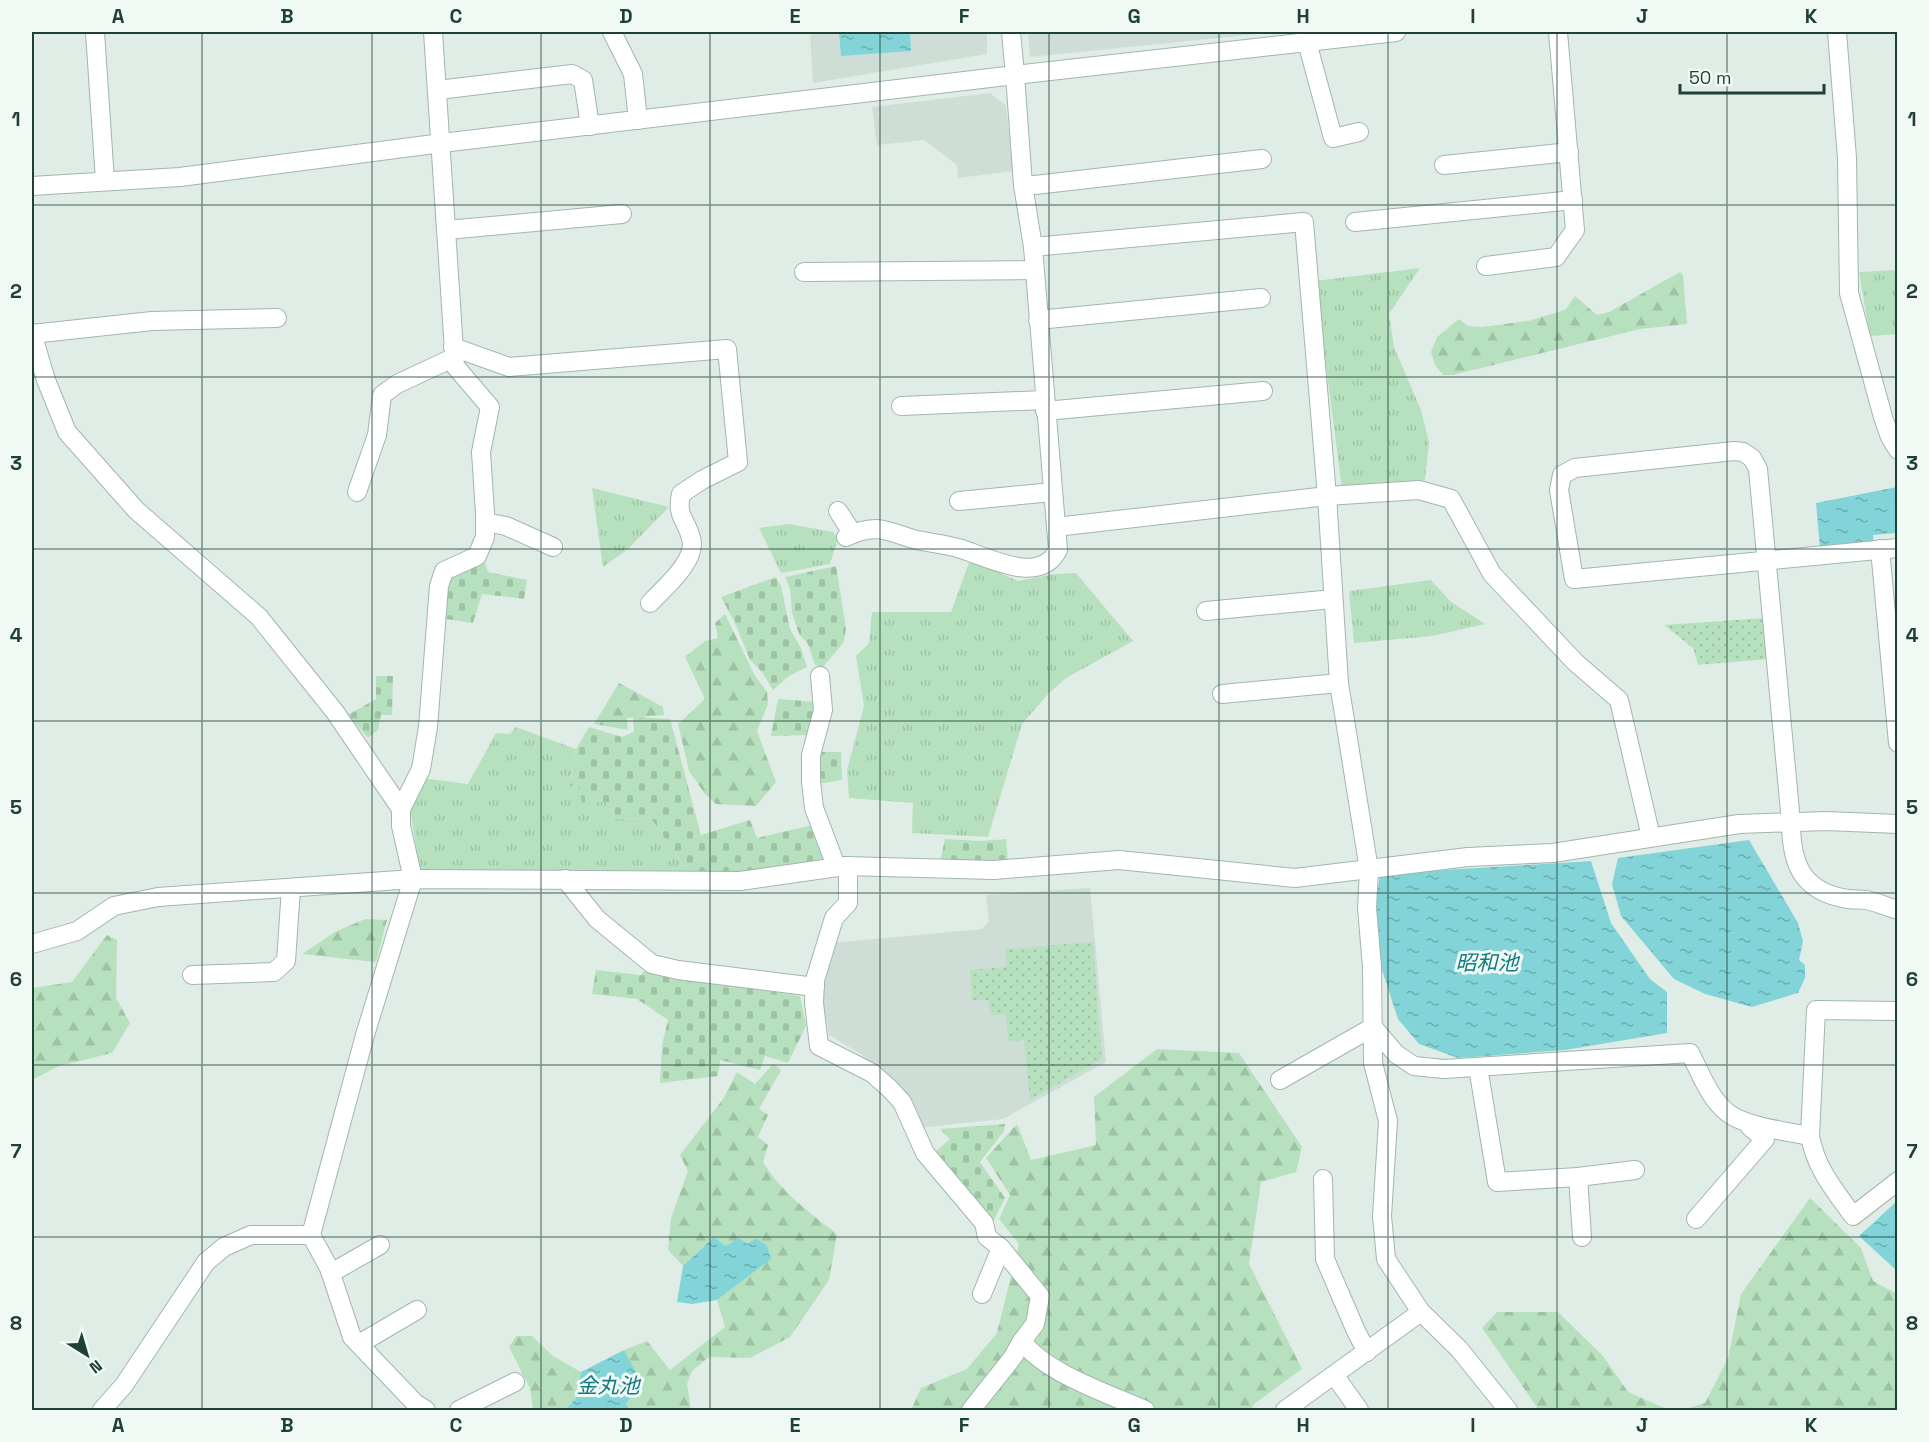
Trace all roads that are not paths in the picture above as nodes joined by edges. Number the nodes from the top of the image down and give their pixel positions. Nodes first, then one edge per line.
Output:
1 (95, 32) edge
2 (433, 32) edge
3 (612, 32) edge
4 (1011, 32) edge
5 (1396, 32) edge
6 (1558, 32) edge
7 (1837, 32) edge
8 (1338, 35) edge
9 (1307, 42) junction
10 (1015, 75) junction
11 (438, 90) junction
12 (638, 120) junction
13 (591, 126) junction
14 (1359, 132) dead end
15 (442, 143) junction
16 (1569, 152) junction
17 (1262, 159) dead end
18 (1444, 165) dead end
19 (105, 181) junction
20 (1023, 185) junction
21 (32, 186) edge
22 (1573, 200) junction
23 (622, 214) dead end
24 (1355, 222) dead end
25 (447, 230) junction
26 (1032, 247) junction
27 (1486, 266) dead end
28 (1034, 270) junction
29 (804, 272) dead end
30 (1261, 298) dead end
31 (277, 318) dead end
32 (1038, 320) junction
33 (32, 333) edge
34 (454, 352) junction
35 (39, 382) edge
36 (1263, 391) dead end
37 (1044, 405) junction
38 (901, 406) dead end
39 (1898, 450) edge
40 (357, 492) dead end
41 (1053, 492) junction
42 (1327, 496) junction
43 (959, 501) dead end
44 (838, 511) dead end
45 (485, 522) junction
46 (1056, 527) junction
47 (553, 547) dead end
48 (1889, 549) edge
49 (1767, 559) junction
50 (1333, 599) junction
51 (650, 603) dead end
52 (1206, 611) dead end
53 (820, 676) dead end
54 (1339, 683) junction
55 (1222, 693) dead end
56 (1898, 744) edge
57 (401, 809) junction
58 (1791, 822) junction
59 (1898, 824) edge
60 (1651, 837) junction
61 (842, 866) junction
62 (1369, 870) junction
63 (413, 879) junction
64 (565, 879) junction
65 (291, 888) junction
66 (1898, 910) edge
67 (32, 944) edge
68 (192, 975) dead end
69 (815, 987) junction
70 (1898, 1011) edge
71 (1373, 1027) junction
72 (1478, 1067) junction
73 (1280, 1080) dead end
74 (1739, 1118) junction
75 (1810, 1136) junction
76 (1635, 1170) dead end
77 (1578, 1177) junction
78 (1323, 1179) dead end
79 (1898, 1181) edge
80 (1696, 1219) dead end
81 (310, 1235) junction
82 (1582, 1237) dead end
83 (380, 1245) dead end
84 (1001, 1248) junction
85 (331, 1273) junction
86 (982, 1294) dead end
87 (417, 1310) dead end
88 (1421, 1312) junction
89 (1022, 1341) junction
90 (359, 1344) junction
91 (1367, 1352) junction
92 (1335, 1376) junction
93 (515, 1382) dead end
94 (416, 1408) edge
95 (102, 1410) edge
96 (459, 1410) edge
97 (971, 1410) edge
98 (1145, 1410) edge
99 (1285, 1410) edge
100 (1359, 1410) edge
101 (1508, 1410) edge

1 - 19 street
2 - 11 street
3 - 12 street
4 - 10 street
5 - 8 street
6 - 16 street
7 - 39 street
8 - 9 street
9 - 10 street
9 - 14 street
10 - 12 street
10 - 20 street
11 - 13 street
11 - 15 street
12 - 13 street
13 - 15 street
15 - 19 street
15 - 25 street
16 - 18 street
16 - 22 street
17 - 20 street
19 - 21 street
20 - 26 street
22 - 24 street
22 - 27 street
23 - 25 street
25 - 34 street
26 - 28 street
26 - 42 street
28 - 29 street
28 - 32 street
30 - 32 street
31 - 33 street
32 - 37 street
33 - 35 street
34 - 40 street
34 - 45 street
34 - 51 street
35 - 57 street
36 - 37 street
37 - 38 street
37 - 41 street
41 - 43 street
41 - 46 street
42 - 46 street
42 - 50 street
42 - 60 street
44 - 46 street
45 - 47 street
45 - 57 street
48 - 49 street
48 - 56 street
49 - 49 street
49 - 58 street
50 - 52 street
50 - 54 street
53 - 61 street
54 - 55 street
54 - 62 street
57 - 63 street
58 - 59 street
58 - 60 street
58 - 66 street
60 - 62 street
61 - 62 street
61 - 64 street
61 - 69 street
62 - 71 street
63 - 64 street
63 - 65 street
63 - 81 street
64 - 69 street
65 - 67 street
65 - 68 street
69 - 84 street
70 - 75 street
71 - 72 street
71 - 73 street
71 - 88 street
72 - 74 street
72 - 77 street
74 - 75 street
74 - 80 street
75 - 79 street
76 - 77 street
77 - 82 street
78 - 91 street
81 - 85 street
81 - 95 street
83 - 85 street
84 - 86 street
84 - 89 street
85 - 90 street
87 - 90 street
88 - 91 street
88 - 101 street
89 - 97 street
89 - 98 street
90 - 94 street
91 - 92 street
92 - 99 street
92 - 100 street
93 - 96 street

